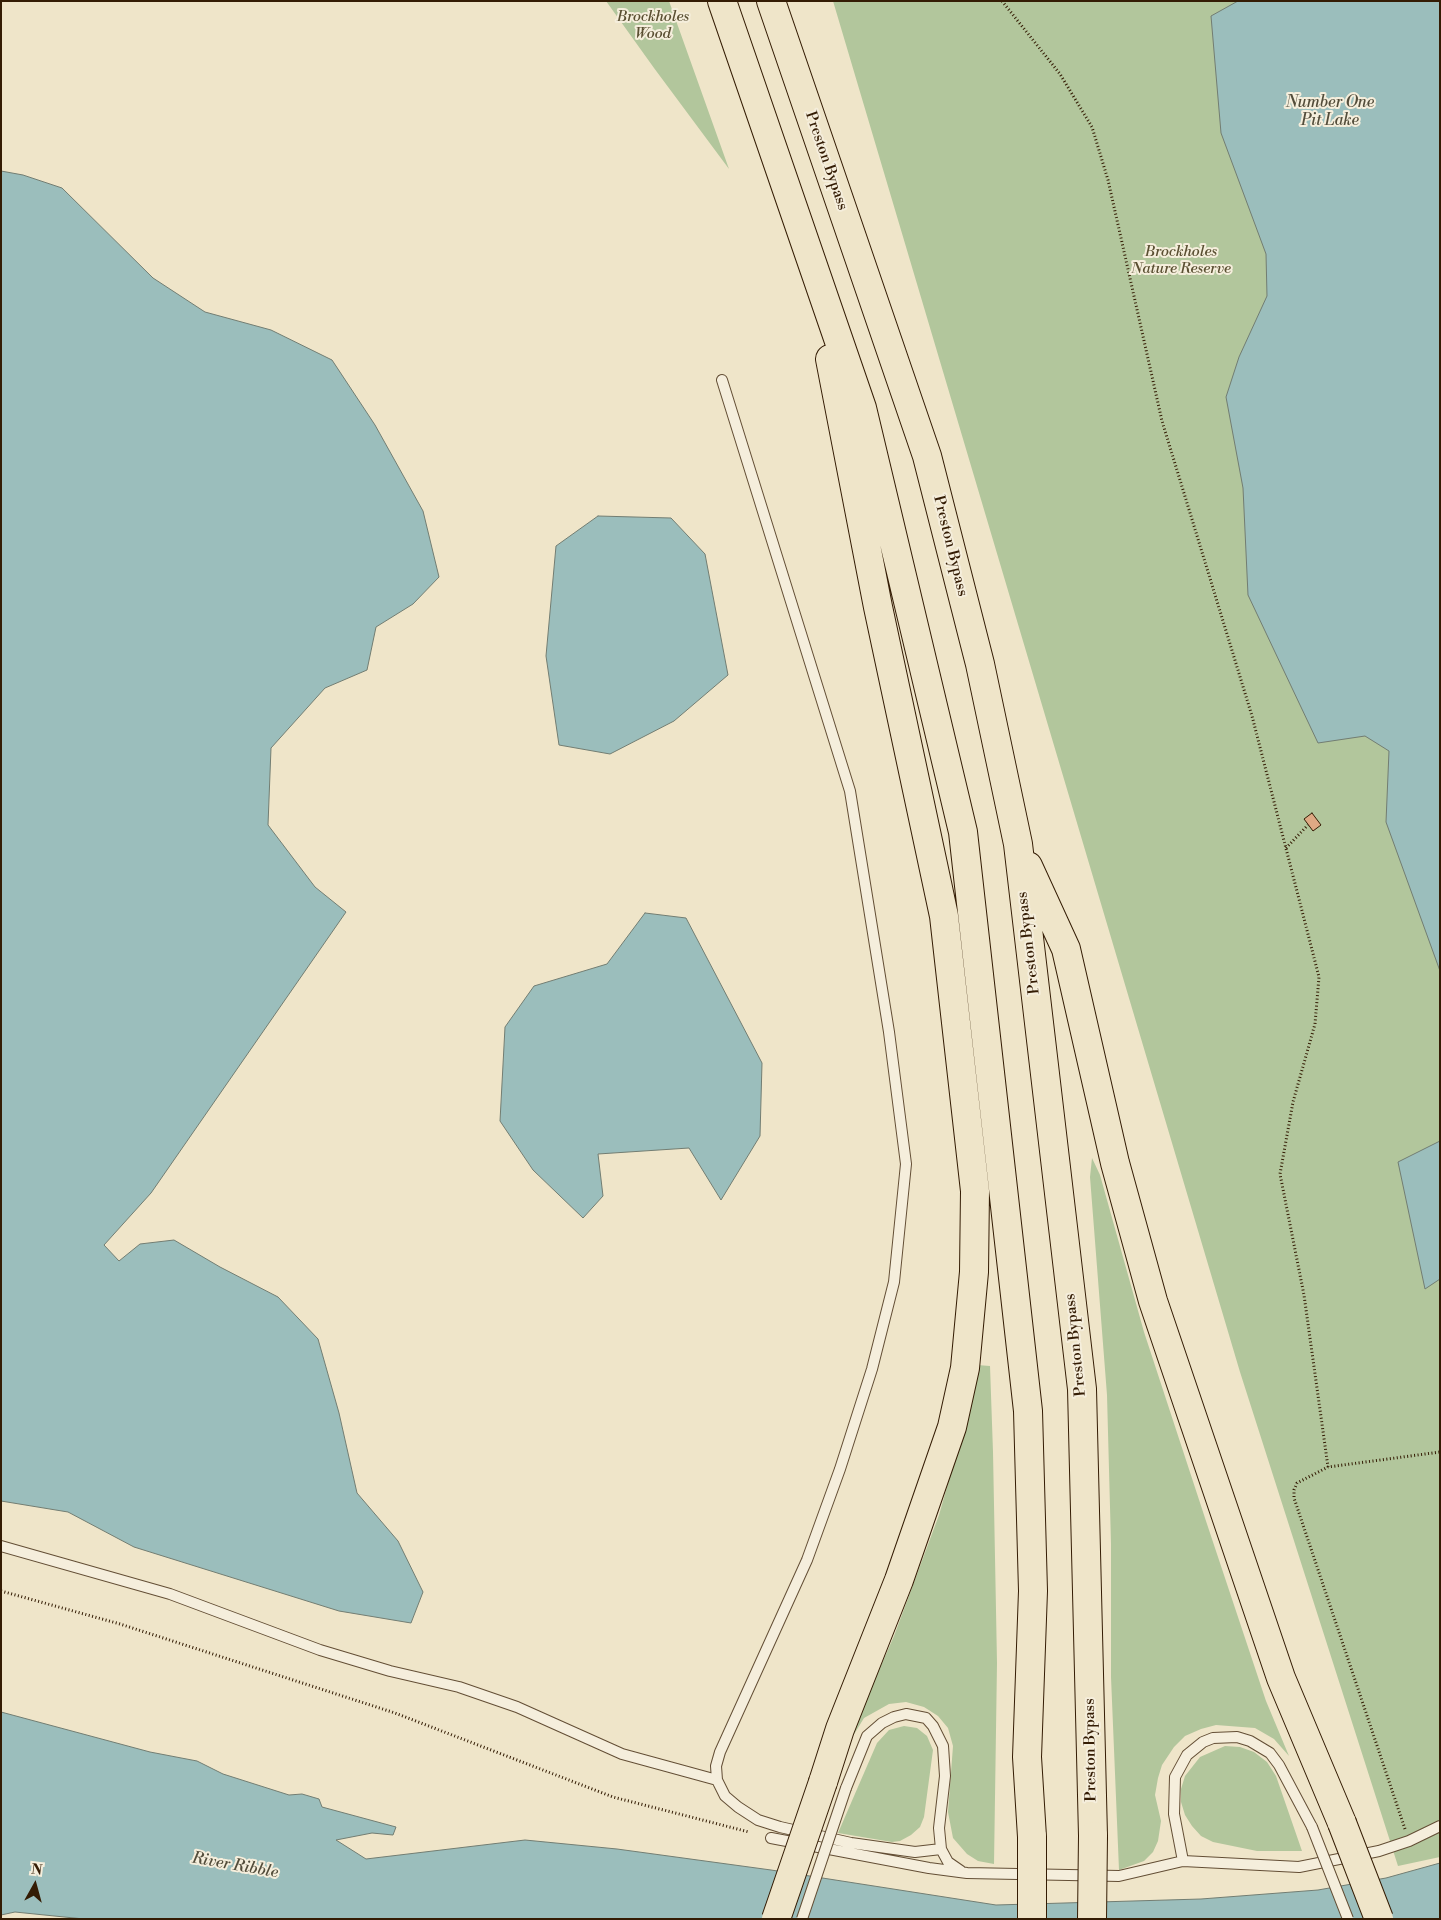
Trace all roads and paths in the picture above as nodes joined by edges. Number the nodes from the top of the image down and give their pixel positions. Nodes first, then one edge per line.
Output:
1 (722, 1) edge
2 (771, 1) edge
3 (1002, 1) edge
4 (811, 260) junction
5 (722, 380) dead end
6 (1308, 825) dead end
7 (1018, 844) junction
8 (1286, 848) junction
9 (1440, 1452) edge
10 (1328, 1467) junction
11 (1, 1546) edge
12 (1, 1591) edge
13 (717, 1780) junction
14 (834, 1785) junction
15 (1440, 1826) edge
16 (771, 1838) joint
17 (1409, 1842) junction
18 (942, 1849) junction
19 (1183, 1861) junction
20 (964, 1873) junction
21 (776, 1919) edge
22 (802, 1919) edge
23 (1032, 1919) edge
24 (1092, 1919) edge
25 (1348, 1919) edge
26 (1379, 1919) edge

1 - 4 highway
2 - 7 highway, Preston Bypass
3 - 8 path
4 - 14 highway
4 - 23 highway, bridge
5 - 13 lane
6 - 8 path
7 - 24 highway, Preston Bypass, bridge
7 - 26 highway, bridge
8 - 10 path
9 - 10 path
10 - 17 path
11 - 13 lane
12 - 16 path
13 - 18 lane
14 - 18 lane
14 - 21 highway, bridge
14 - 22 lane, bridge
15 - 17 lane
16 - 20 lane
17 - 19 lane
18 - 20 lane
19 - 20 lane
19 - 25 lane, bridge

